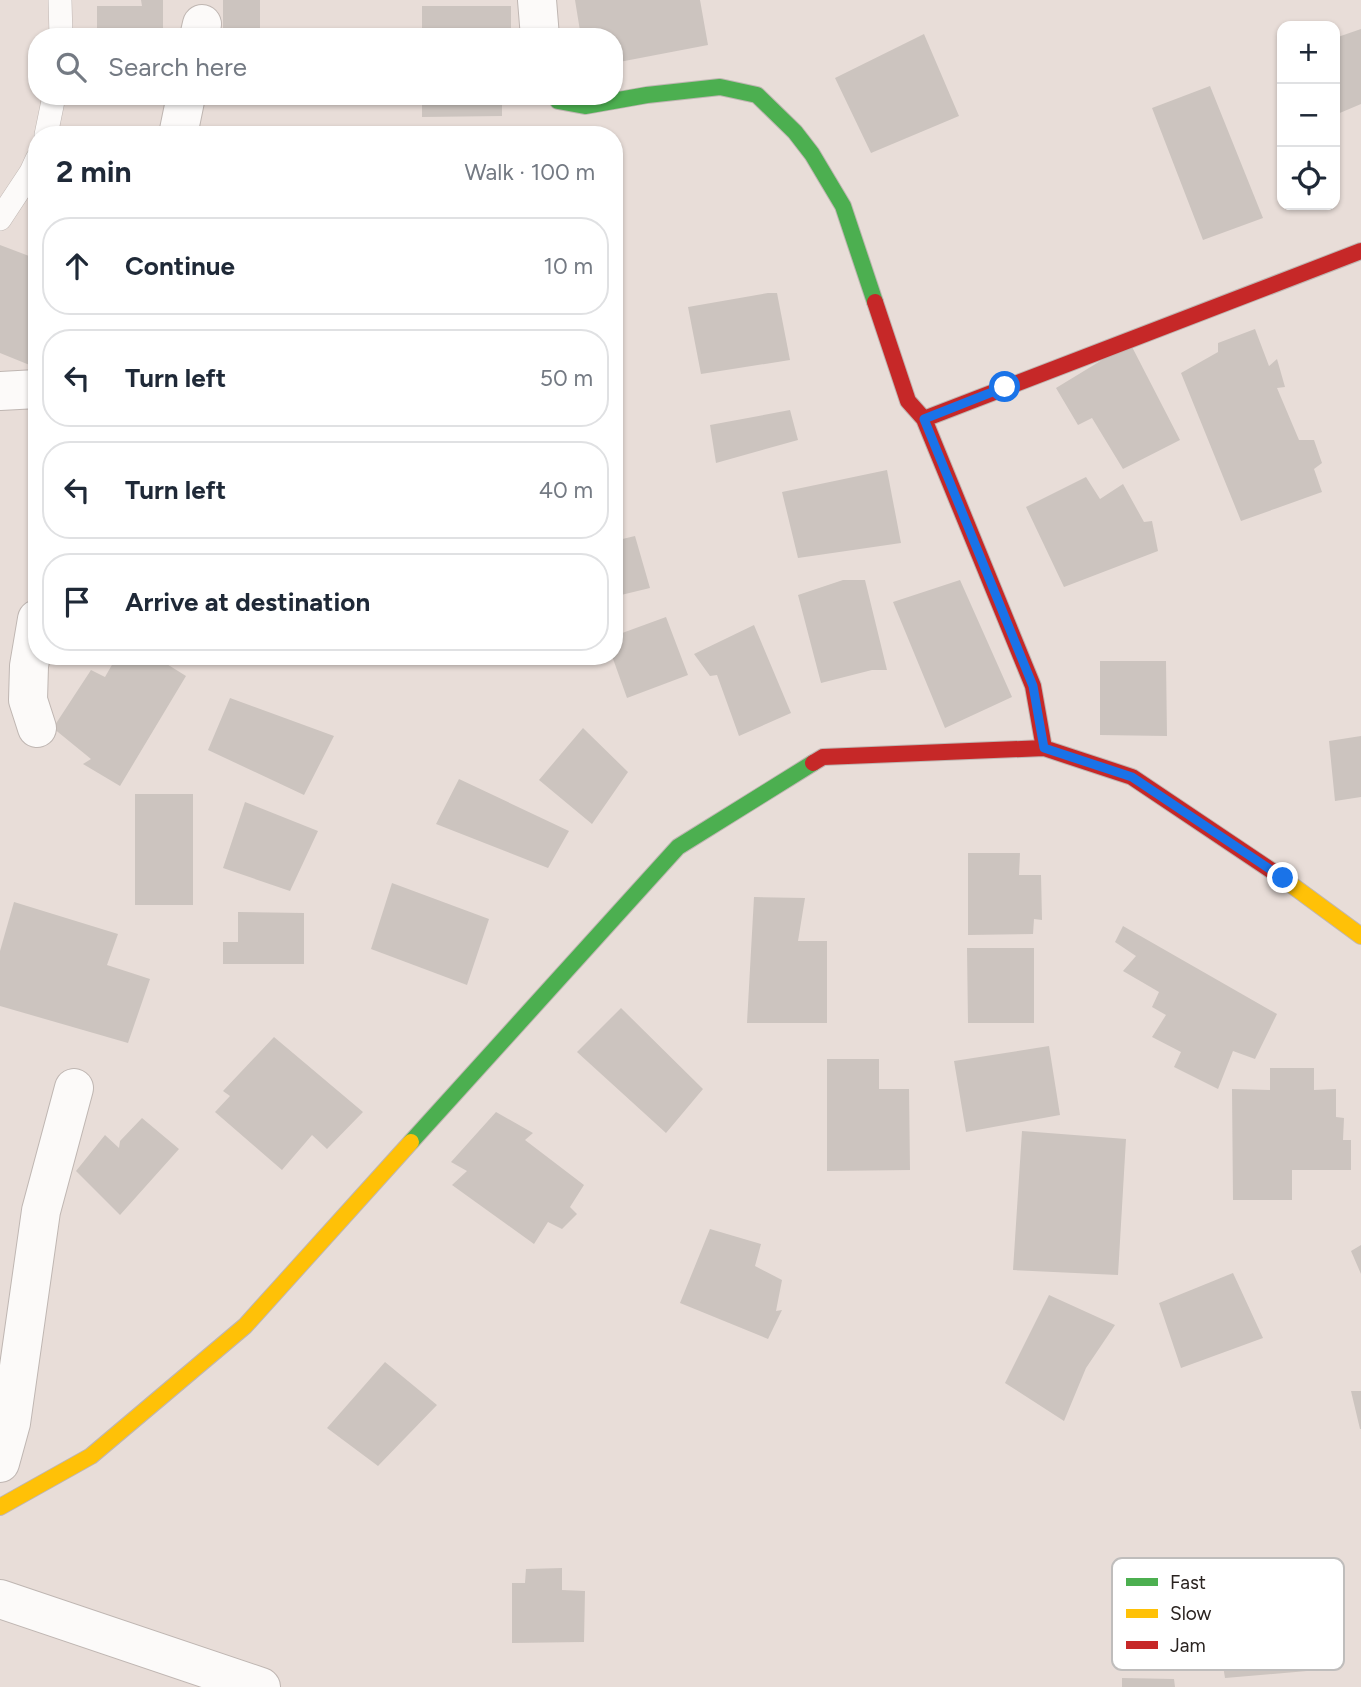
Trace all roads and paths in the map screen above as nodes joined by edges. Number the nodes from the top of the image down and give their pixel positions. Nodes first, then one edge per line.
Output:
1 (61, 0) edge
2 (537, 0) edge
3 (61, 28) edge
4 (539, 28) edge
5 (623, 99) edge
6 (52, 105) edge
7 (184, 105) edge
8 (48, 126) edge
9 (180, 126) edge
10 (28, 177) edge
11 (0, 219) edge
12 (1361, 251) edge
13 (28, 390) edge
14 (0, 391) edge
15 (924, 419) junction
16 (29, 665) edge
17 (37, 728) dead end
18 (1044, 748) junction
19 (1361, 936) edge
20 (74, 1088) dead end
21 (0, 1463) edge
22 (0, 1507) edge
23 (0, 1599) edge
24 (261, 1687) edge

1 - 3 lane
2 - 4 street
5 - 15 main road
6 - 8 lane
7 - 9 street
10 - 11 lane
12 - 15 main road
13 - 14 street
15 - 18 main road
16 - 17 street
18 - 19 main road
18 - 22 main road
20 - 21 street
23 - 24 street

